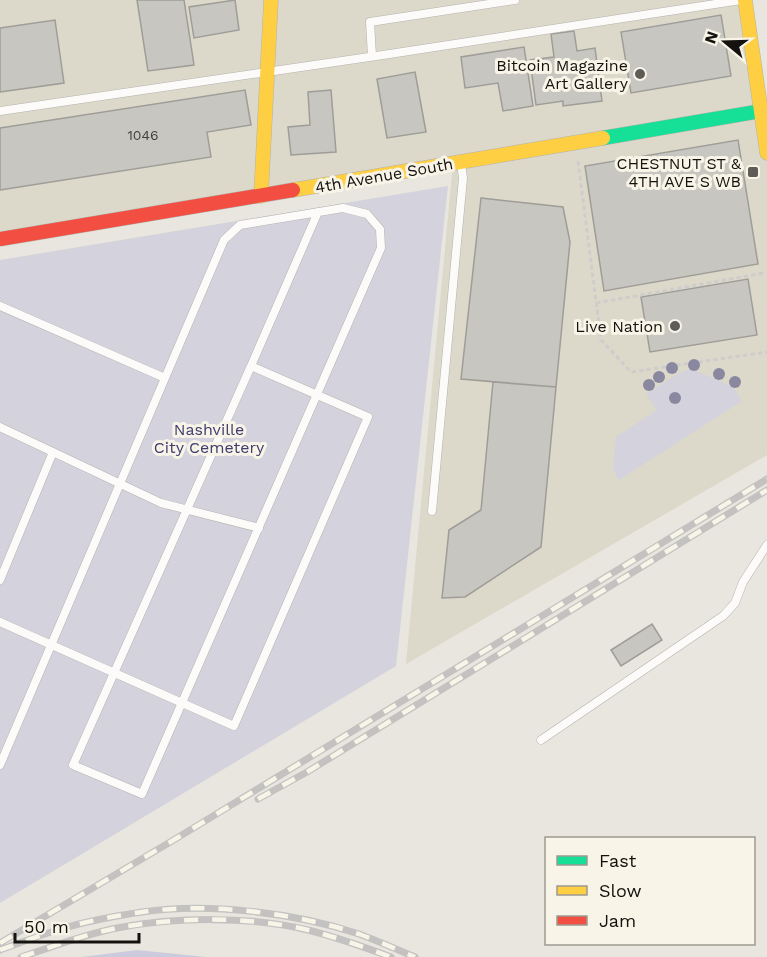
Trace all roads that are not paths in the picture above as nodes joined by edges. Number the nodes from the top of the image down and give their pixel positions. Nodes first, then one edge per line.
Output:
1 (271, 0) edge
2 (515, 0) edge
3 (743, 0) edge
4 (372, 56) junction
5 (268, 72) junction
6 (764, 110) edge
7 (0, 111) edge
8 (767, 153) edge
9 (461, 162) junction
10 (261, 196) junction
11 (318, 212) junction
12 (0, 239) edge
13 (0, 306) edge
14 (251, 366) junction
15 (165, 378) junction
16 (317, 394) junction
17 (0, 427) edge
18 (53, 452) junction
19 (120, 483) junction
20 (187, 510) junction
21 (432, 511) dead end
22 (258, 528) junction
23 (767, 545) edge
24 (0, 580) edge
25 (0, 622) edge
26 (51, 645) junction
27 (114, 673) junction
28 (182, 703) junction
29 (542, 740) dead end
30 (0, 765) edge

1 - 5 main road
2 - 4 lane
3 - 4 lane
3 - 6 main road
4 - 5 lane
5 - 7 lane
5 - 10 main road
6 - 8 main road
6 - 9 main road, 4th Avenue South
9 - 10 main road, 4th Avenue South
9 - 21 lane
10 - 12 main road, 4th Avenue South
11 - 14 lane
11 - 15 lane
11 - 16 lane
13 - 15 lane
14 - 16 lane
14 - 20 lane
15 - 19 lane
16 - 22 lane
16 - 28 lane
17 - 18 lane
18 - 19 lane
18 - 24 lane
19 - 20 lane
19 - 26 lane
20 - 22 lane
20 - 27 lane
22 - 28 lane
23 - 29 lane
25 - 26 lane
26 - 27 lane
26 - 30 lane
27 - 28 lane
27 - 28 lane

